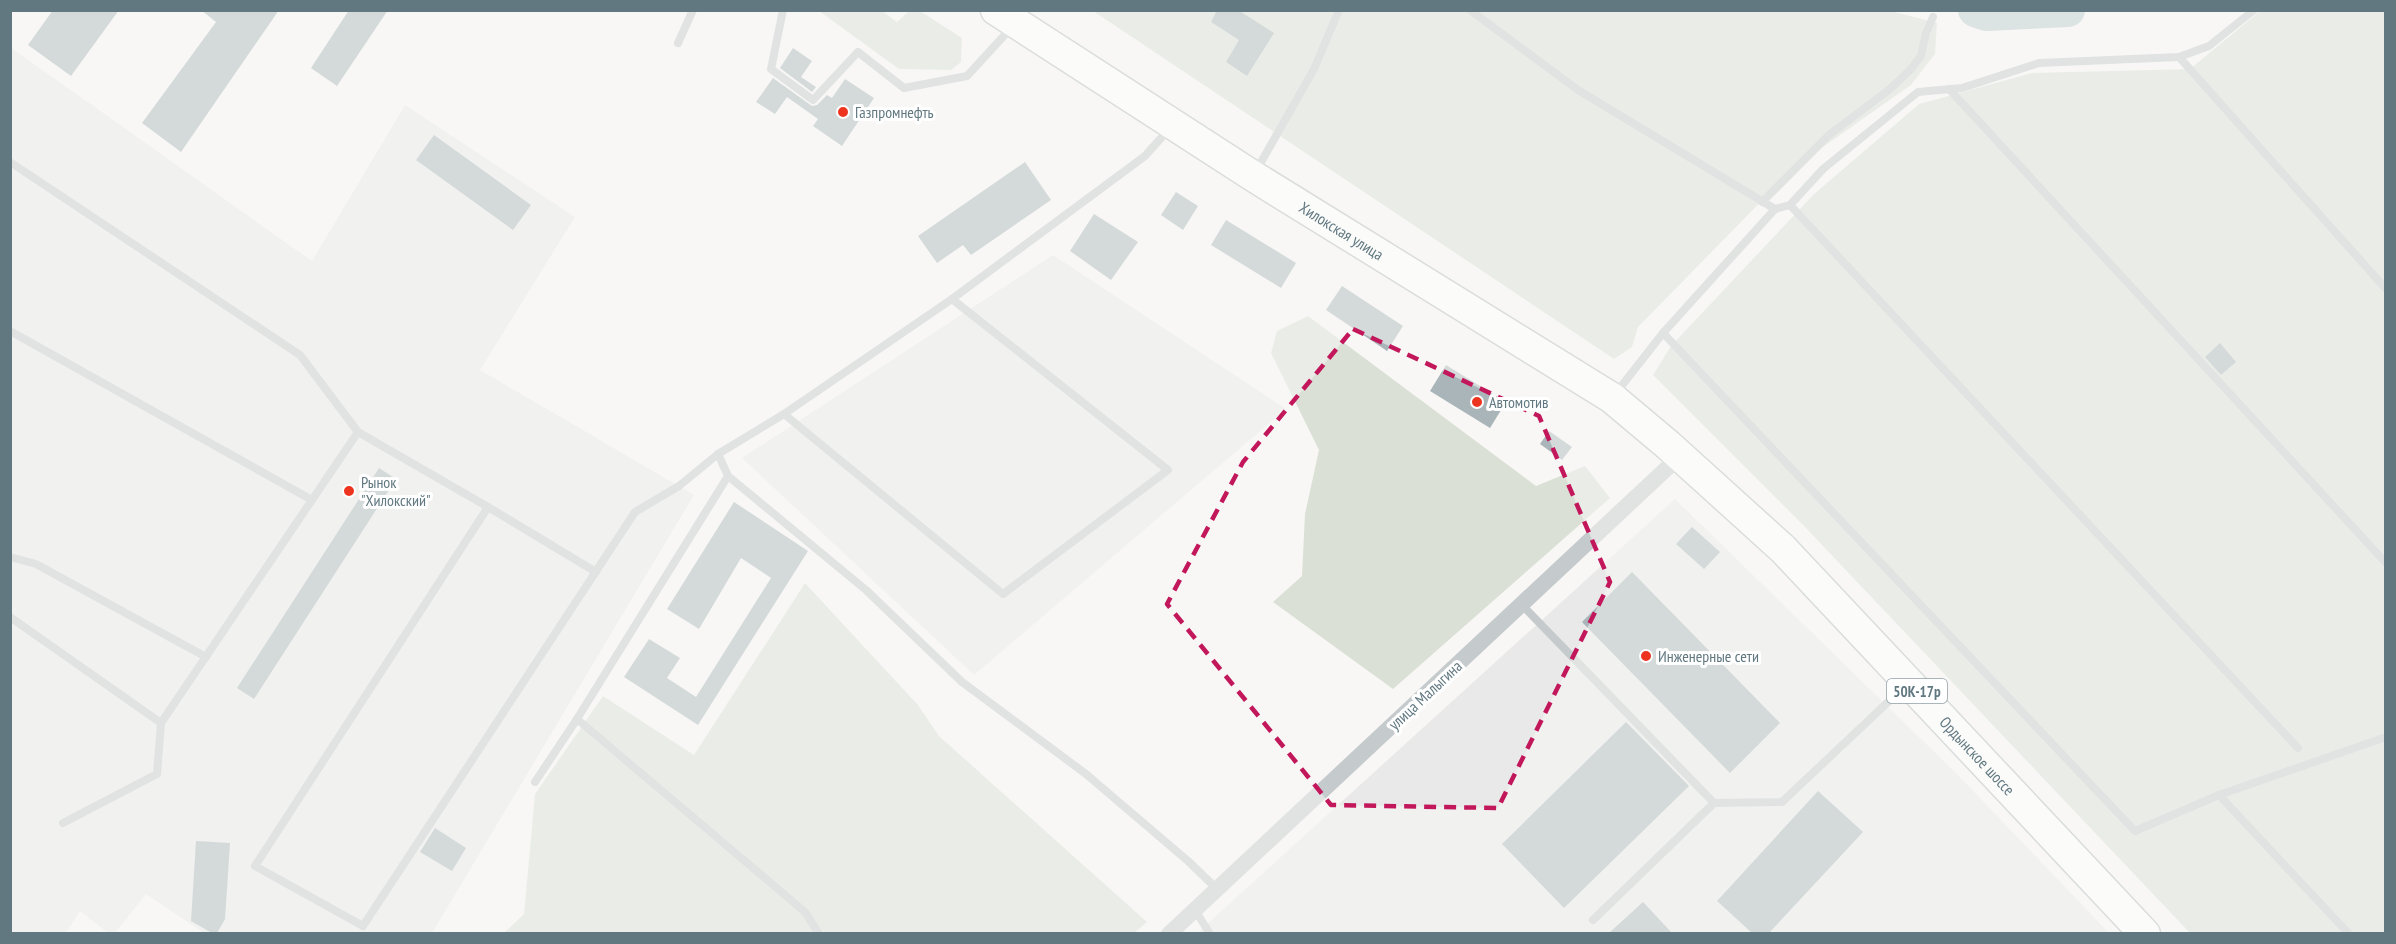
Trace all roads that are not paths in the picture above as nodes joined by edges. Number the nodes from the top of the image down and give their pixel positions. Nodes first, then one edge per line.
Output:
1 (693, 10) edge
2 (783, 10) edge
3 (1339, 10) edge
4 (1470, 10) edge
5 (2254, 10) edge
6 (1006, 17) edge
7 (1933, 17) dead end
8 (678, 43) dead end
9 (2179, 57) junction
10 (1949, 89) junction
11 (1173, 125) junction
12 (10, 162) edge
13 (1253, 176) junction
14 (1762, 202) junction
15 (1790, 205) junction
16 (1774, 209) junction
17 (2385, 289) edge
18 (952, 299) junction
19 (10, 331) edge
20 (1663, 333) junction
21 (1612, 398) junction
22 (784, 414) junction
23 (358, 432) junction
24 (718, 454) junction
25 (1680, 456) junction
26 (728, 476) junction
27 (312, 500) junction
28 (488, 507) junction
29 (10, 557) edge
30 (2385, 563) edge
31 (596, 572) junction
32 (1522, 605) junction
33 (10, 617) edge
34 (206, 657) junction
35 (1908, 682) junction
36 (577, 719) junction
37 (161, 723) junction
38 (2385, 736) edge
39 (2298, 748) dead end
40 (535, 782) dead end
41 (2219, 795) junction
42 (1714, 802) junction
43 (63, 823) dead end
44 (1217, 889) junction
45 (1195, 910) junction
46 (1593, 920) dead end
47 (819, 933) edge
48 (1169, 933) edge
49 (1210, 933) edge
50 (2145, 933) edge
51 (2349, 933) edge

1 - 8 lane
2 - 6 lane
3 - 13 lane
4 - 14 lane
5 - 9 lane
6 - 11 highway, Хилокская улица
7 - 14 lane
9 - 10 lane
9 - 17 lane
10 - 15 lane
10 - 30 lane
11 - 13 highway, Хилокская улица
11 - 18 lane
12 - 23 lane
13 - 21 highway, Хилокская улица
14 - 16 lane
15 - 16 lane
15 - 39 lane
16 - 20 lane
18 - 22 lane
18 - 22 lane
19 - 27 lane
20 - 21 lane
20 - 41 lane
21 - 25 highway, Хилокская улица
22 - 24 lane
23 - 27 lane
23 - 28 lane
24 - 26 lane
24 - 31 lane
25 - 32 street, улица Малыгина
25 - 35 highway, Ордынское шоссе / 50К-17р
26 - 36 lane
26 - 44 lane
27 - 34 lane
28 - 31 lane
28 - 31 lane
29 - 34 lane
32 - 42 lane
32 - 44 street, улица Малыгина
33 - 37 lane
34 - 37 lane
35 - 42 lane
35 - 50 highway, Ордынское шоссе / 50К-17р
36 - 40 lane
36 - 47 lane
37 - 43 lane
38 - 41 lane
41 - 51 lane
42 - 46 lane
44 - 45 street, улица Малыгина
45 - 48 street, улица Малыгина
45 - 49 lane

